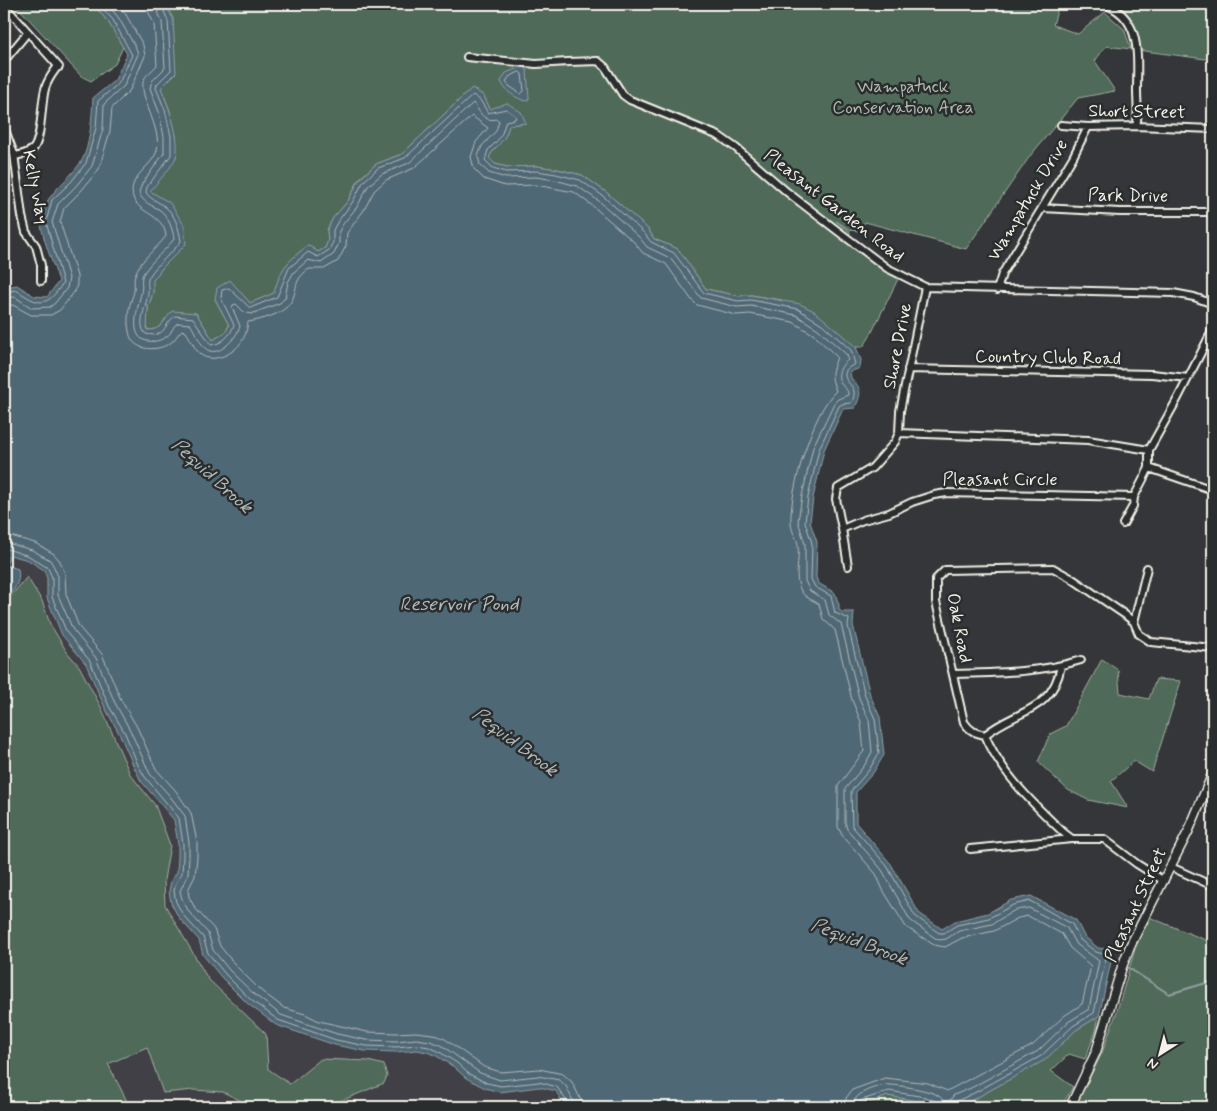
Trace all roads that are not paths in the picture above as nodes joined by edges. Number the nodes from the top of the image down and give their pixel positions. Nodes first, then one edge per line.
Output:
1 (1103, 4) edge
2 (4, 6) edge
3 (28, 32) junction
4 (466, 56) dead end
5 (4, 61) edge
6 (1061, 125) dead end
7 (1136, 126) junction
8 (4, 127) edge
9 (1088, 127) junction
10 (1213, 129) edge
11 (14, 156) junction
12 (1042, 208) junction
13 (1213, 212) edge
14 (41, 281) dead end
15 (925, 287) junction
16 (997, 290) junction
17 (1213, 304) edge
18 (1213, 329) edge
19 (908, 370) junction
20 (1188, 378) junction
21 (899, 434) junction
22 (1149, 450) junction
23 (1149, 468) junction
24 (1213, 490) edge
25 (1134, 497) junction
26 (1123, 524) dead end
27 (842, 529) junction
28 (848, 566) dead end
29 (1147, 568) dead end
30 (1134, 622) junction
31 (1213, 648) edge
32 (1081, 660) dead end
33 (1061, 666) junction
34 (953, 674) junction
35 (985, 735) junction
36 (1213, 773) edge
37 (1072, 838) junction
38 (970, 849) dead end
39 (1171, 867) junction
40 (1164, 881) junction
41 (1213, 886) edge
42 (1070, 1107) edge

1 - 7 street
2 - 3 street
3 - 5 street
3 - 11 street
4 - 15 street, Pleasant Garden Road
6 - 9 street, Short Street
7 - 9 street, Short Street
7 - 10 street, Short Street
8 - 11 street, Kelly Way
9 - 12 street, Wampatuck Drive
11 - 14 street, Kelly Way
12 - 13 street, Park Drive
12 - 16 street, Wampatuck Drive
15 - 16 street, Pleasant Garden Road
15 - 19 street, Shore Drive
16 - 17 street, Pleasant Garden Road
18 - 20 street
19 - 20 street, Country Club Road
19 - 21 street, Shore Drive
20 - 22 street
21 - 22 street
21 - 27 street
22 - 23 street
23 - 24 street
23 - 25 street
25 - 26 street
25 - 27 street, Pleasant Circle
27 - 28 street
29 - 30 street
30 - 31 street, Oak Road
30 - 34 street, Oak Road
32 - 33 street
33 - 34 street
33 - 35 street
34 - 35 street, Oak Road
35 - 37 street
36 - 39 main road, Pleasant Street
37 - 38 street
37 - 40 street
39 - 40 main road, Pleasant Street
39 - 41 street
40 - 42 main road, Pleasant Street

